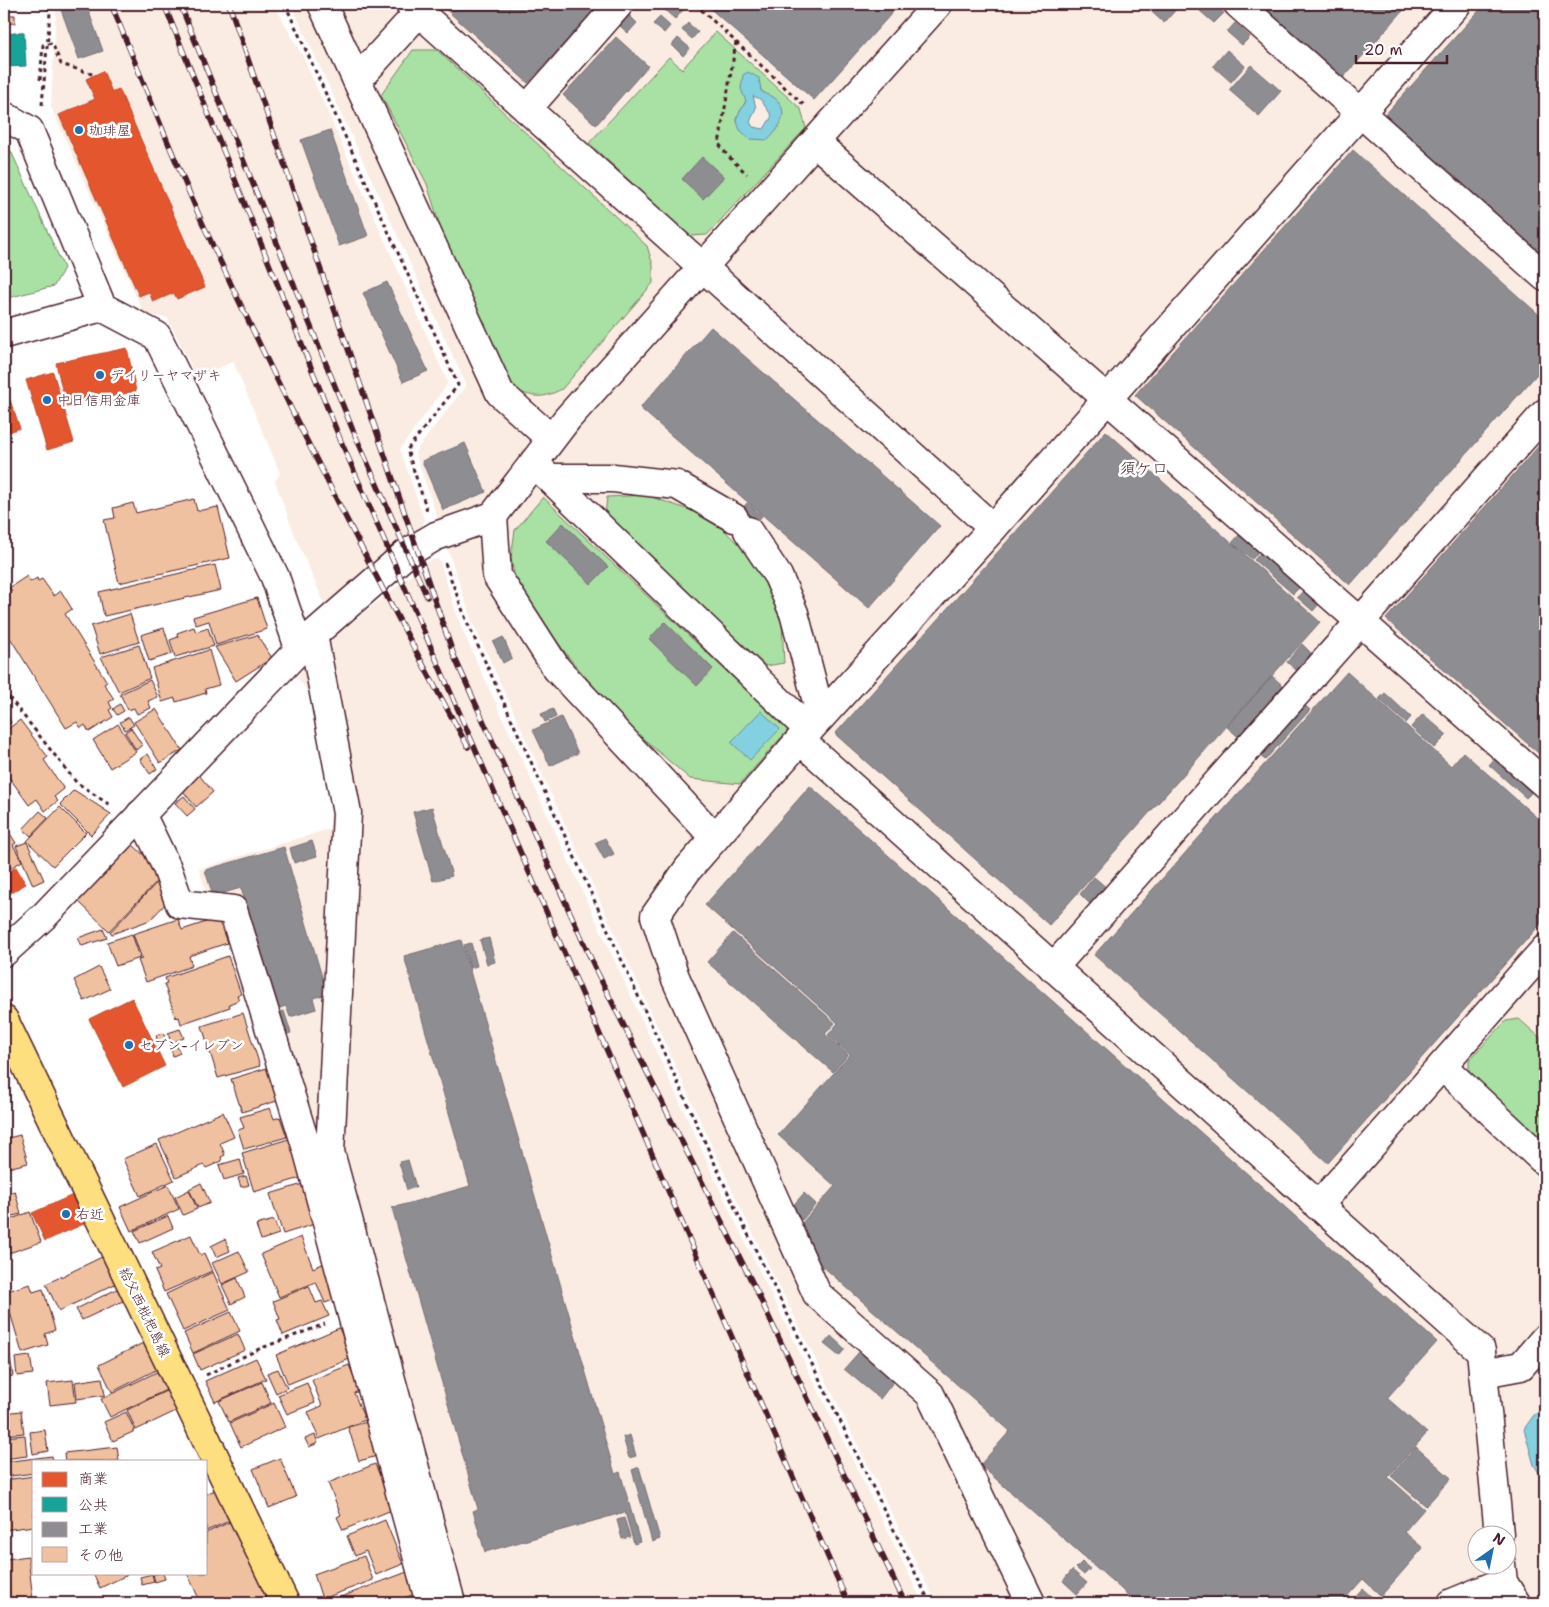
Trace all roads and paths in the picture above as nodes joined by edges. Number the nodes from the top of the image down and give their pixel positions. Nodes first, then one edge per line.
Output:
1 (285, 4) edge
2 (322, 4) edge
3 (619, 4) edge
4 (695, 4) edge
5 (938, 4) edge
6 (1238, 4) edge
7 (1457, 4) edge
8 (414, 8) edge
9 (736, 42) junction
10 (95, 75) dead end
11 (40, 80) dead end
12 (357, 80) junction
13 (526, 109) junction
14 (1361, 112) junction
15 (4, 116) edge
16 (822, 134) junction
17 (769, 194) junction
18 (702, 268) junction
19 (1545, 276) edge
20 (102, 306) junction
21 (4, 334) edge
22 (1107, 399) junction
23 (1545, 413) edge
24 (552, 439) junction
25 (542, 470) junction
26 (493, 516) junction
27 (993, 528) junction
28 (436, 536) junction
29 (1360, 622) junction
30 (306, 641) junction
31 (4, 691) edge
32 (810, 729) junction
33 (1545, 784) edge
34 (137, 818) junction
35 (716, 838) junction
36 (1545, 950) edge
37 (4, 952) edge
38 (1053, 968) junction
39 (4, 1020) edge
40 (1442, 1066) junction
41 (1545, 1162) edge
42 (1318, 1206) junction
43 (352, 1314) junction
44 (1545, 1338) edge
45 (1483, 1372) junction
46 (181, 1387) junction
47 (1498, 1524) edge
48 (1506, 1583) edge
49 (286, 1603) edge
50 (430, 1603) edge
51 (451, 1603) edge
52 (930, 1603) edge
53 (1031, 1603) edge
54 (1452, 1603) edge

1 - 28 path
2 - 12 street
3 - 13 street
4 - 9 path
5 - 16 street
6 - 14 street
7 - 14 street
8 - 12 street
8 - 13 street
9 - 16 path
9 - 17 path
10 - 11 path
12 - 24 street
13 - 18 street
14 - 19 street
14 - 22 street
15 - 20 street
16 - 17 street
16 - 22 street
17 - 18 street
18 - 24 street
18 - 27 street
20 - 21 street
20 - 30 street
22 - 27 street
22 - 29 street
23 - 29 street
24 - 25 street
25 - 26 street
25 - 32 street
25 - 32 street
26 - 28 street
26 - 35 street
27 - 32 street
28 - 30 street
28 - 52 path
29 - 33 street
29 - 38 street
30 - 34 street
30 - 51 street
31 - 34 path
32 - 35 street
32 - 38 street
34 - 37 street
34 - 43 street
35 - 53 street
36 - 40 street
38 - 42 street
39 - 46 main road, 給父西枇杷島線
40 - 41 street
40 - 42 street
42 - 45 street
43 - 46 path
43 - 50 street
44 - 45 street
45 - 47 street
46 - 49 main road, 給父西枇杷島線
48 - 54 street

